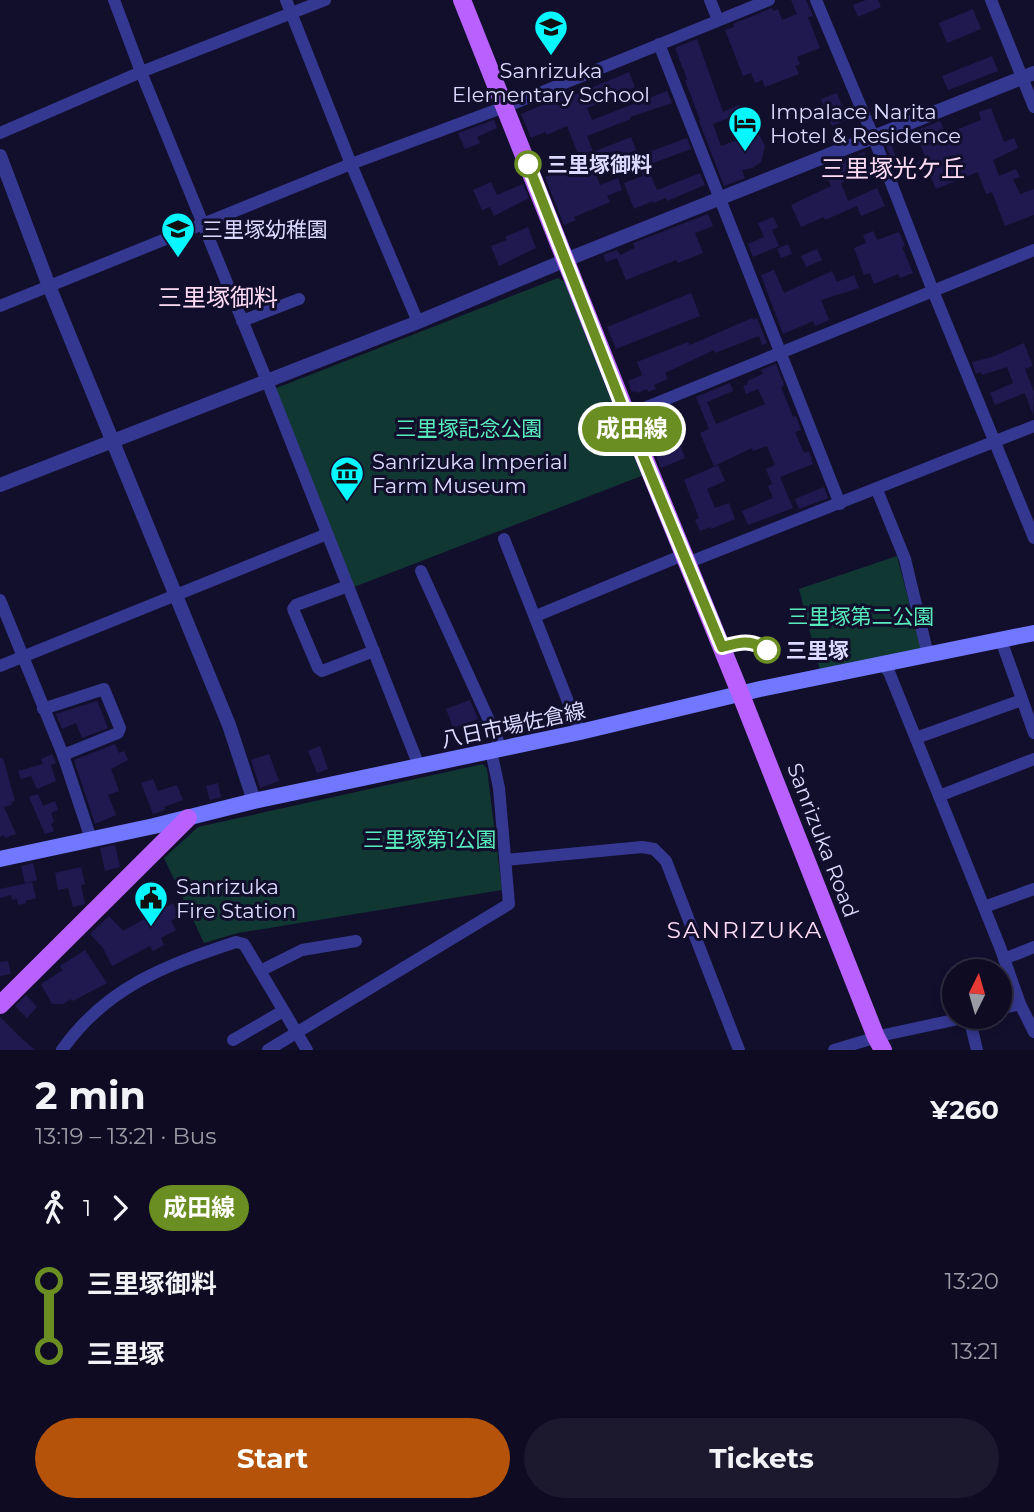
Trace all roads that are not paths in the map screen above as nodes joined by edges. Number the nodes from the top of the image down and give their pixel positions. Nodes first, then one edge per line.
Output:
1 (114, 0) edge
2 (286, 0) edge
3 (325, 0) edge
4 (462, 0) edge
5 (710, 0) edge
6 (769, 0) edge
7 (816, 0) edge
8 (991, 0) edge
9 (292, 13) junction
10 (718, 20) junction
11 (659, 44) junction
12 (141, 72) junction
13 (1028, 75) edge
14 (505, 107) junction
15 (1034, 107) edge
16 (0, 133) edge
17 (873, 136) junction
18 (0, 156) edge
19 (351, 164) junction
20 (720, 198) junction
21 (202, 224) junction
22 (1034, 250) edge
23 (566, 260) junction
24 (50, 286) junction
25 (933, 291) junction
26 (299, 299) dead end
27 (0, 306) edge
28 (242, 321) junction
29 (418, 322) junction
30 (780, 353) junction
31 (267, 381) junction
32 (626, 415) junction
33 (1034, 426) edge
34 (114, 441) junction
35 (996, 442) junction
36 (0, 485) edge
37 (877, 490) junction
38 (840, 504) junction
39 (327, 534) junction
40 (1034, 538) edge
41 (504, 539) dead end
42 (685, 559) junction
43 (421, 571) dead end
44 (348, 586) junction
45 (177, 594) junction
46 (0, 600) edge
47 (536, 616) junction
48 (1034, 633) edge
49 (1001, 640) junction
50 (374, 651) junction
51 (24, 656) junction
52 (928, 656) junction
53 (883, 665) junction
54 (0, 666) edge
55 (741, 695) junction
56 (1022, 700) junction
57 (43, 709) junction
58 (580, 732) junction
59 (1034, 733) edge
60 (916, 738) junction
61 (495, 750) junction
62 (63, 755) junction
63 (1034, 759) edge
64 (419, 766) junction
65 (939, 796) junction
66 (254, 801) junction
67 (188, 818) junction
68 (91, 839) junction
69 (0, 859) edge
70 (506, 860) junction
71 (1034, 890) edge
72 (984, 907) junction
73 (356, 941) dead end
74 (1034, 947) edge
75 (1004, 959) joint
76 (260, 971) junction
77 (1012, 982) edge
78 (1020, 1004) junction
79 (0, 1005) edge
80 (1012, 1006) edge
81 (283, 1011) junction
82 (942, 1025) edge
83 (971, 1029) edge
84 (1034, 1032) edge
85 (296, 1033) junction
86 (233, 1040) dead end
87 (879, 1044) edge
88 (62, 1050) edge
89 (268, 1050) edge
90 (307, 1050) edge
91 (739, 1050) edge
92 (834, 1050) edge
93 (977, 1050) edge

1 - 12 street
2 - 9 street
3 - 9 street
4 - 14 main road
5 - 10 street
6 - 10 street
7 - 17 street
8 - 13 street
9 - 12 street
9 - 19 street
10 - 11 street
11 - 14 street
11 - 20 street
12 - 16 street
12 - 21 street
13 - 15 street
13 - 17 street
14 - 19 street
14 - 23 main road
17 - 20 street
17 - 25 street
18 - 24 street
19 - 21 street
19 - 29 street
20 - 23 street
20 - 30 street
21 - 24 street
21 - 28 street
22 - 25 street
23 - 29 street
23 - 32 main road, Sanrizuka Road
24 - 27 street
24 - 34 street
25 - 30 street
25 - 35 street
26 - 28 street
28 - 31 street
29 - 31 street
30 - 32 street
30 - 38 street
31 - 34 street
31 - 39 street
32 - 42 main road, Sanrizuka Road
33 - 35 street
34 - 36 street
34 - 45 street
35 - 37 street
35 - 40 street
37 - 38 street
37 - 52 street
38 - 42 street
39 - 44 street
39 - 45 street
41 - 47 street
42 - 47 street
42 - 55 main road, Sanrizuka Road
43 - 61 street
44 - 50 street
44 - 50 street
45 - 51 street
45 - 66 street
46 - 51 street
47 - 58 street
48 - 49 main road, 八日市場佐倉線
49 - 52 main road, 八日市場佐倉線
49 - 56 street
50 - 64 street
51 - 54 street
51 - 57 street
52 - 53 main road, 八日市場佐倉線
53 - 55 main road, 八日市場佐倉線
53 - 60 street
55 - 58 main road, 八日市場佐倉線
55 - 87 main road, Sanrizuka Road
56 - 59 street
56 - 60 street
57 - 62 street
57 - 62 street
58 - 61 main road, 八日市場佐倉線
60 - 65 street
61 - 64 main road, 八日市場佐倉線
61 - 70 street
62 - 68 street
63 - 65 street
64 - 66 main road, 八日市場佐倉線
65 - 72 street
66 - 67 main road, 八日市場佐倉線
67 - 68 main road, 八日市場佐倉線
67 - 79 main road
68 - 69 main road, 八日市場佐倉線
70 - 85 street
70 - 91 street
71 - 72 street
72 - 75 street
73 - 76 street
74 - 75 street
76 - 81 street
76 - 88 street
77 - 78 street
78 - 80 street
78 - 84 street
81 - 85 street
81 - 86 street
82 - 87 street
83 - 93 street
85 - 89 street
85 - 90 street
87 - 92 street

